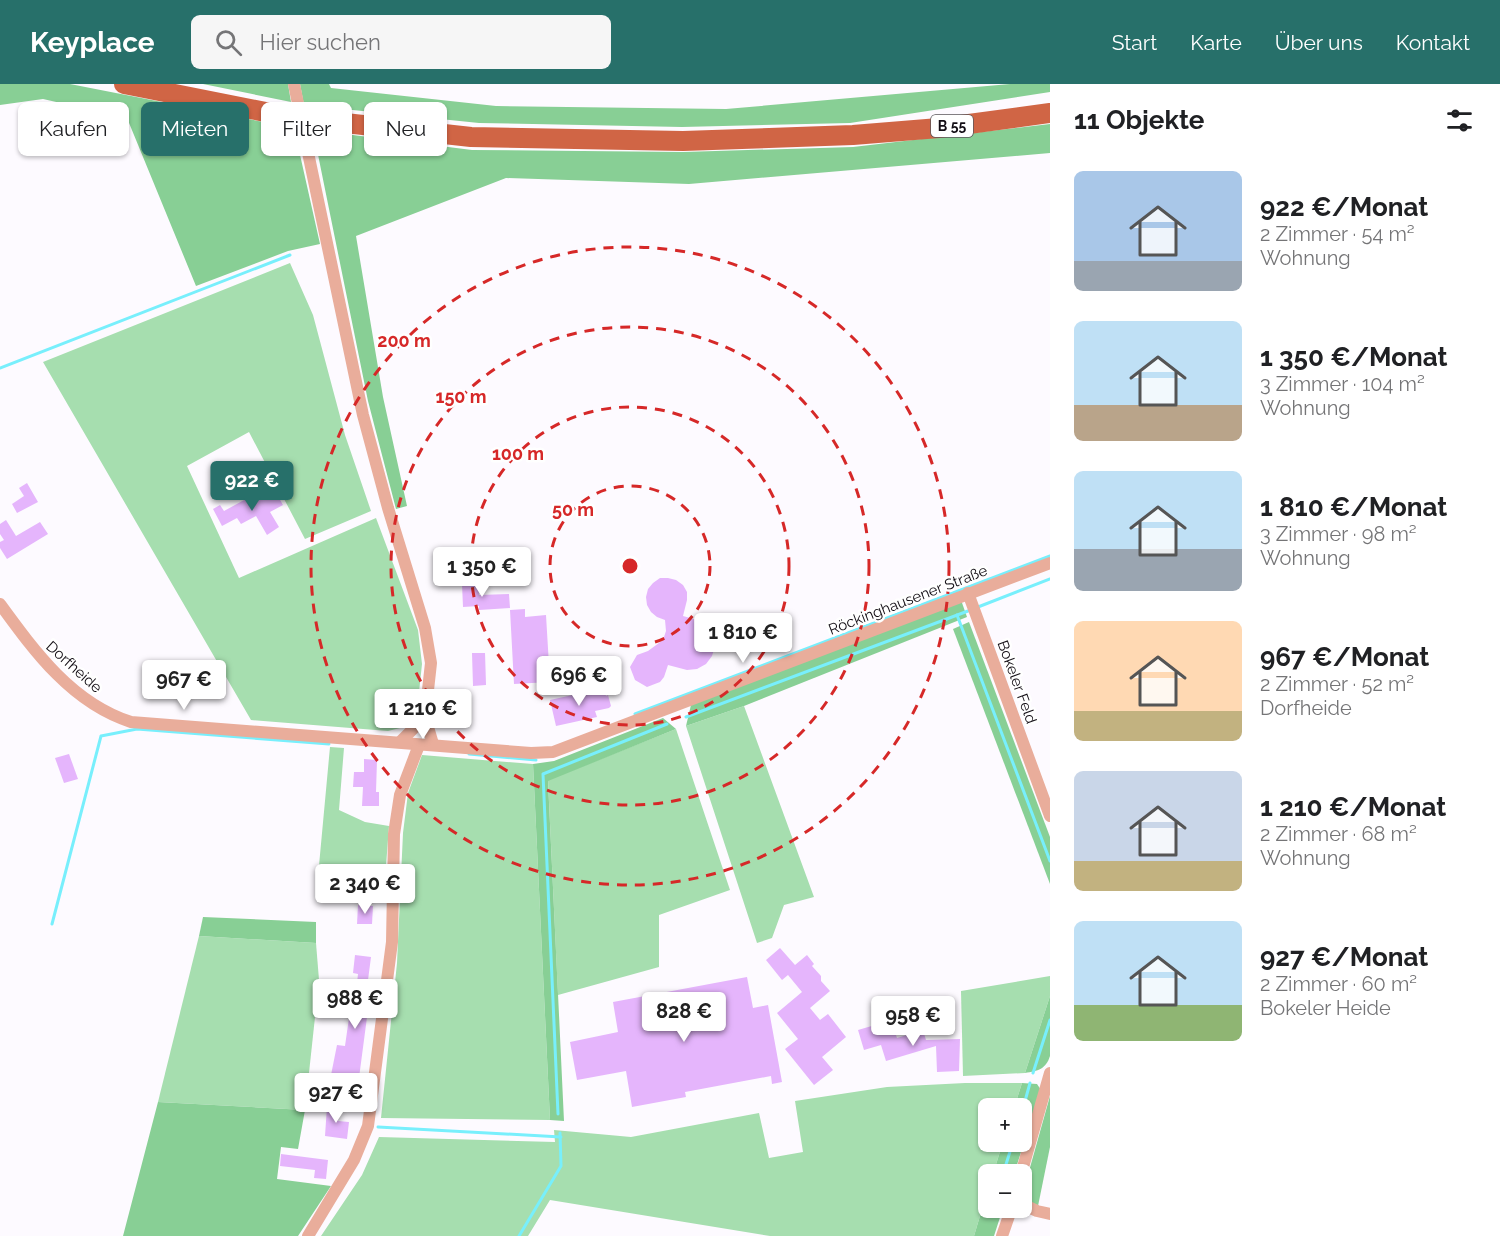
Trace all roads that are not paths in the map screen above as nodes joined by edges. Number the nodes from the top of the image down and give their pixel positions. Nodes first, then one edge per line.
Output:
1 (123, 84) edge
2 (294, 84) edge
3 (1050, 113) edge
4 (1050, 562) edge
5 (968, 593) junction
6 (0, 604) edge
7 (425, 717) junction
8 (400, 742) junction
9 (419, 744) junction
10 (433, 744) junction
11 (1050, 816) edge
12 (1050, 1073) edge
13 (1024, 1164) edge
14 (1032, 1209) edge
15 (1050, 1214) edge
16 (1008, 1218) edge
17 (308, 1236) edge
18 (1002, 1236) edge

1 - 3 main road, B 55
2 - 7 street, bridge
4 - 5 street, Röckinghausener Straße
5 - 10 street, Röckinghausener Straße
5 - 11 street, Bokeler Feld
6 - 8 street, Dorfheide
7 - 8 street
7 - 10 street
8 - 9 street, Röckinghausener Straße
9 - 10 street, Röckinghausener Straße
9 - 17 street
12 - 13 street
14 - 15 street
16 - 18 street

